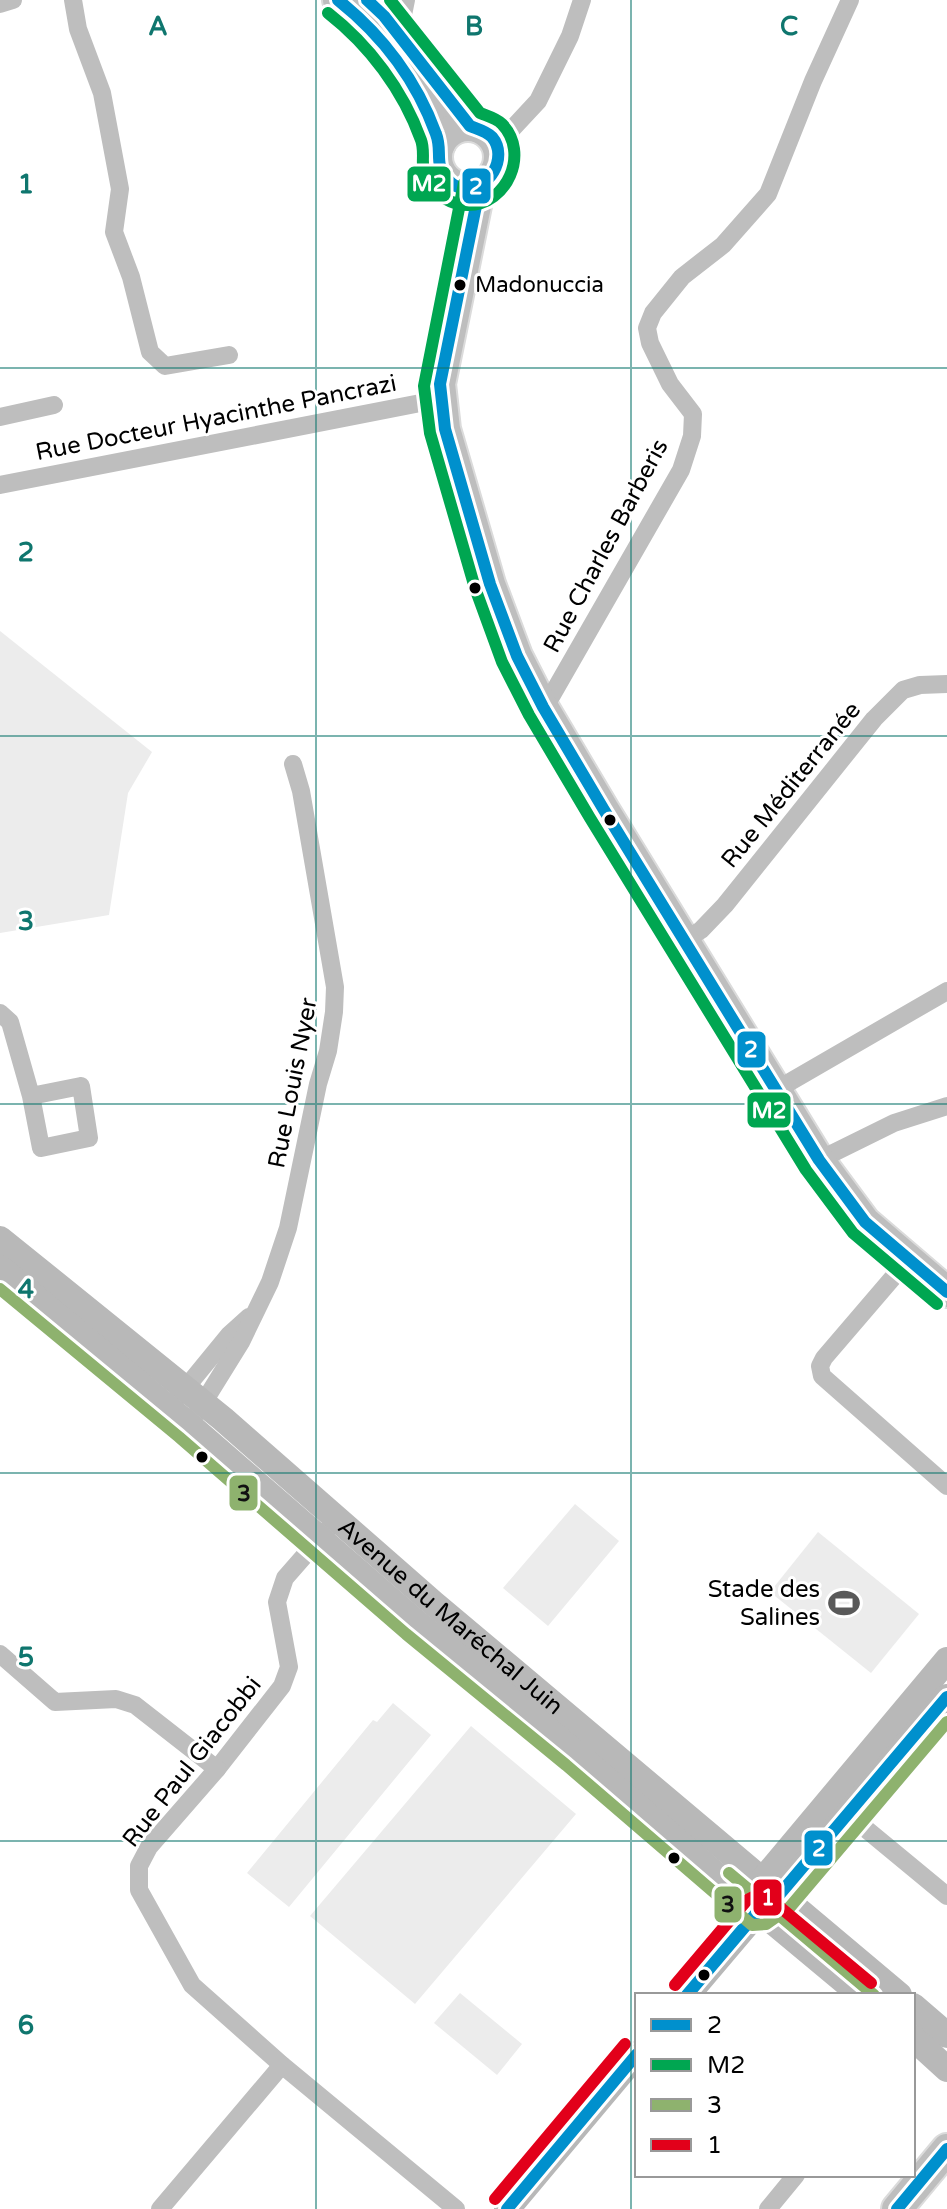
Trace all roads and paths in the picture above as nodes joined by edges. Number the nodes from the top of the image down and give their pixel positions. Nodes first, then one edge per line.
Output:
1 (13, 0) edge
2 (73, 0) edge
3 (338, 0) edge
4 (367, 0) edge
5 (406, 0) edge
6 (582, 0) edge
7 (850, 0) edge
8 (0, 4) edge
9 (394, 29) junction
10 (470, 126) junction
11 (440, 144) junction
12 (497, 145) junction
13 (480, 186) junction
14 (229, 355) dead end
15 (441, 399) junction
16 (54, 405) dead end
17 (0, 417) edge
18 (0, 485) edge
19 (947, 684) edge
20 (543, 707) junction
21 (293, 764) dead end
22 (684, 941) junction
23 (947, 991) edge
24 (0, 1013) edge
25 (776, 1090) junction
26 (31, 1096) dead end
27 (947, 1106) edge
28 (819, 1160) junction
29 (850, 1200) junction
30 (0, 1239) edge
31 (908, 1260) junction
32 (0, 1268) edge
33 (947, 1268) edge
34 (947, 1292) edge
35 (193, 1406) junction
36 (947, 1486) edge
37 (327, 1529) junction
38 (0, 1654) edge
39 (947, 1660) edge
40 (947, 1697) edge
41 (217, 1769) junction
42 (849, 1815) junction
43 (767, 1895) junction
44 (947, 1896) edge
45 (689, 1993) edge
46 (859, 1993) edge
47 (896, 1993) edge
48 (916, 2024) edge
49 (947, 2035) edge
50 (635, 2056) edge
51 (282, 2065) junction
52 (947, 2069) edge
53 (947, 2149) edge
54 (947, 2170) edge
55 (794, 2177) edge
56 (160, 2209) edge
57 (456, 2209) edge
58 (507, 2209) edge
59 (768, 2209) edge
60 (897, 2209) edge
61 (907, 2209) edge

1 - 8 street
2 - 14 street
3 - 11 main road
4 - 9 main road
5 - 9 street
6 - 12 street
7 - 20 street, Rue Charles Barberis
9 - 10 main road
10 - 11 main road
10 - 12 main road
11 - 13 main road
12 - 13 main road
13 - 15 main road
15 - 18 street, Rue Docteur Hyacinthe Pancrazi
15 - 20 main road
16 - 17 street, Rue Docteur Hyacinthe Pancrazi
19 - 22 street, Rue Méditerranée
20 - 22 main road
21 - 35 street, Rue Louis Nyer
22 - 25 main road
23 - 25 street
24 - 26 street
25 - 28 main road
27 - 28 street
28 - 29 main road
29 - 31 main road
29 - 33 main road
30 - 35 main road, Avenue du Maréchal Juin
31 - 34 main road
31 - 36 street
32 - 35 main road, Avenue du Maréchal Juin
35 - 37 main road, Avenue du Maréchal Juin
37 - 41 street, Rue Paul Giacobbi
37 - 43 main road, Avenue du Maréchal Juin
38 - 41 street
39 - 43 main road
40 - 42 main road
41 - 51 street, Rue Paul Giacobbi
42 - 43 main road
42 - 44 street
43 - 45 main road
43 - 46 main road, Avenue du Maréchal Juin
43 - 47 main road, Avenue du Maréchal Juin
48 - 49 main road
48 - 52 main road
50 - 58 main road
51 - 56 street
51 - 57 street, Rue Paul Giacobbi
53 - 60 main road
54 - 61 main road
55 - 59 street

